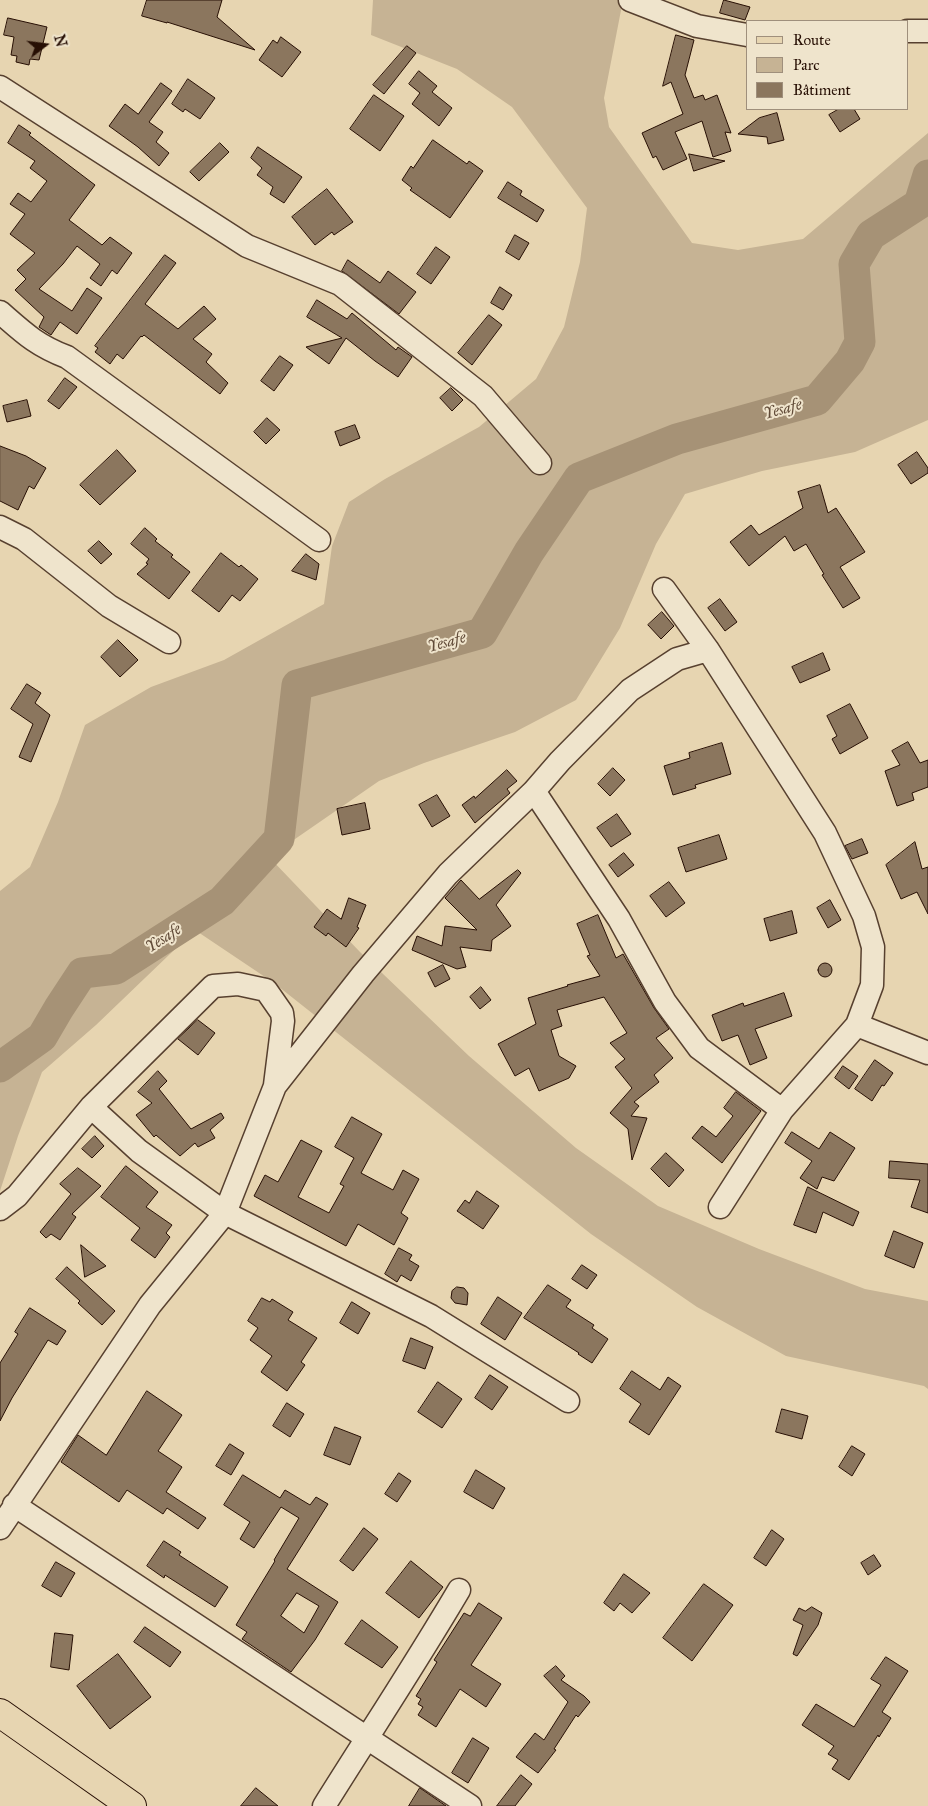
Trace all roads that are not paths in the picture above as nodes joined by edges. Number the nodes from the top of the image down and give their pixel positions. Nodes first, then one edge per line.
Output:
1 (630, 0) edge
2 (908, 31) edge
3 (928, 31) edge
4 (746, 36) edge
5 (0, 87) edge
6 (0, 312) edge
7 (540, 463) dead end
8 (0, 527) edge
9 (319, 540) dead end
10 (664, 589) dead end
11 (169, 642) dead end
12 (708, 650) junction
13 (534, 791) junction
14 (857, 1025) junction
15 (928, 1052) edge
16 (275, 1086) junction
17 (91, 1107) junction
18 (782, 1110) junction
19 (720, 1207) dead end
20 (0, 1209) edge
21 (225, 1213) junction
22 (568, 1401) dead end
23 (14, 1505) junction
24 (0, 1528) edge
25 (459, 1590) dead end
26 (0, 1713) edge
27 (366, 1738) junction
28 (132, 1806) edge
29 (324, 1806) edge
30 (470, 1806) edge

1 - 4 street
2 - 3 street
5 - 7 street
6 - 9 street
8 - 11 street
10 - 12 street
12 - 13 street
12 - 14 street
13 - 16 street
13 - 18 street
14 - 15 street
14 - 18 street
16 - 17 street
16 - 21 street
17 - 20 street
17 - 21 street
18 - 19 street
21 - 22 street
21 - 23 street
23 - 24 street
23 - 27 street
25 - 27 street
26 - 28 main road
27 - 29 street
27 - 30 street

